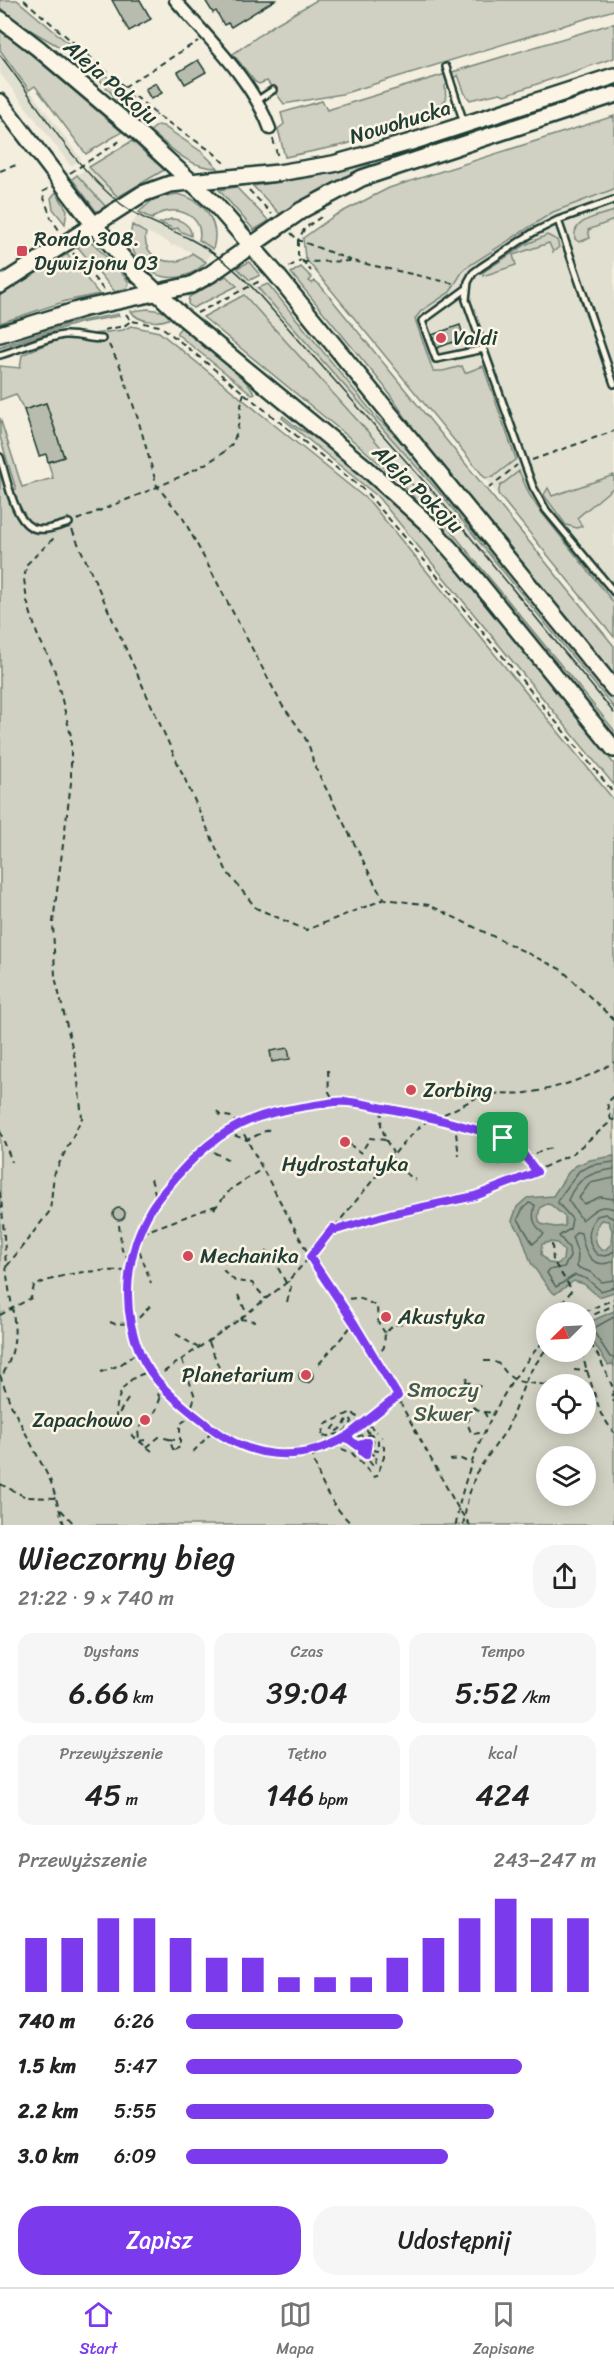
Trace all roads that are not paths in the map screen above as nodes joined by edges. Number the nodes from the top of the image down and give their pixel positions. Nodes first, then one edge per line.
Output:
1 (174, 0) edge
2 (0, 19) edge
3 (446, 68) dead end
4 (614, 76) edge
5 (273, 90) dead end
6 (614, 95) edge
7 (258, 100) junction
8 (0, 102) edge
9 (464, 125) junction
10 (272, 134) road end
11 (192, 181) junction
12 (614, 200) edge
13 (558, 220) junction
14 (94, 225) junction
15 (251, 246) junction
16 (0, 285) edge
17 (466, 289) junction
18 (158, 293) junction
19 (0, 334) edge
20 (102, 339) road end
21 (484, 350) junction
22 (0, 355) edge
23 (614, 384) edge
24 (0, 457) edge
25 (69, 524) road end
26 (614, 592) edge
27 (614, 688) edge
28 (614, 749) edge

1 - 7 street
2 - 11 main road, Aleja Pokoju
3 - 9 lane
4 - 9 main road, Nowohucka
5 - 7 lane
6 - 15 main road, Nowohucka
7 - 10 street
8 - 14 main road
9 - 11 main road, Nowohucka
11 - 14 main road, Nowohucka
11 - 15 main road, Aleja Pokoju
12 - 13 lane
13 - 17 lane
13 - 23 lane
14 - 16 main road
14 - 18 main road, Aleja Pokoju
15 - 18 main road, Nowohucka
15 - 27 main road, Aleja Pokoju
17 - 21 lane
17 - 21 lane
18 - 19 main road
18 - 28 main road, Aleja Pokoju
20 - 22 lane
21 - 26 lane
24 - 25 lane

